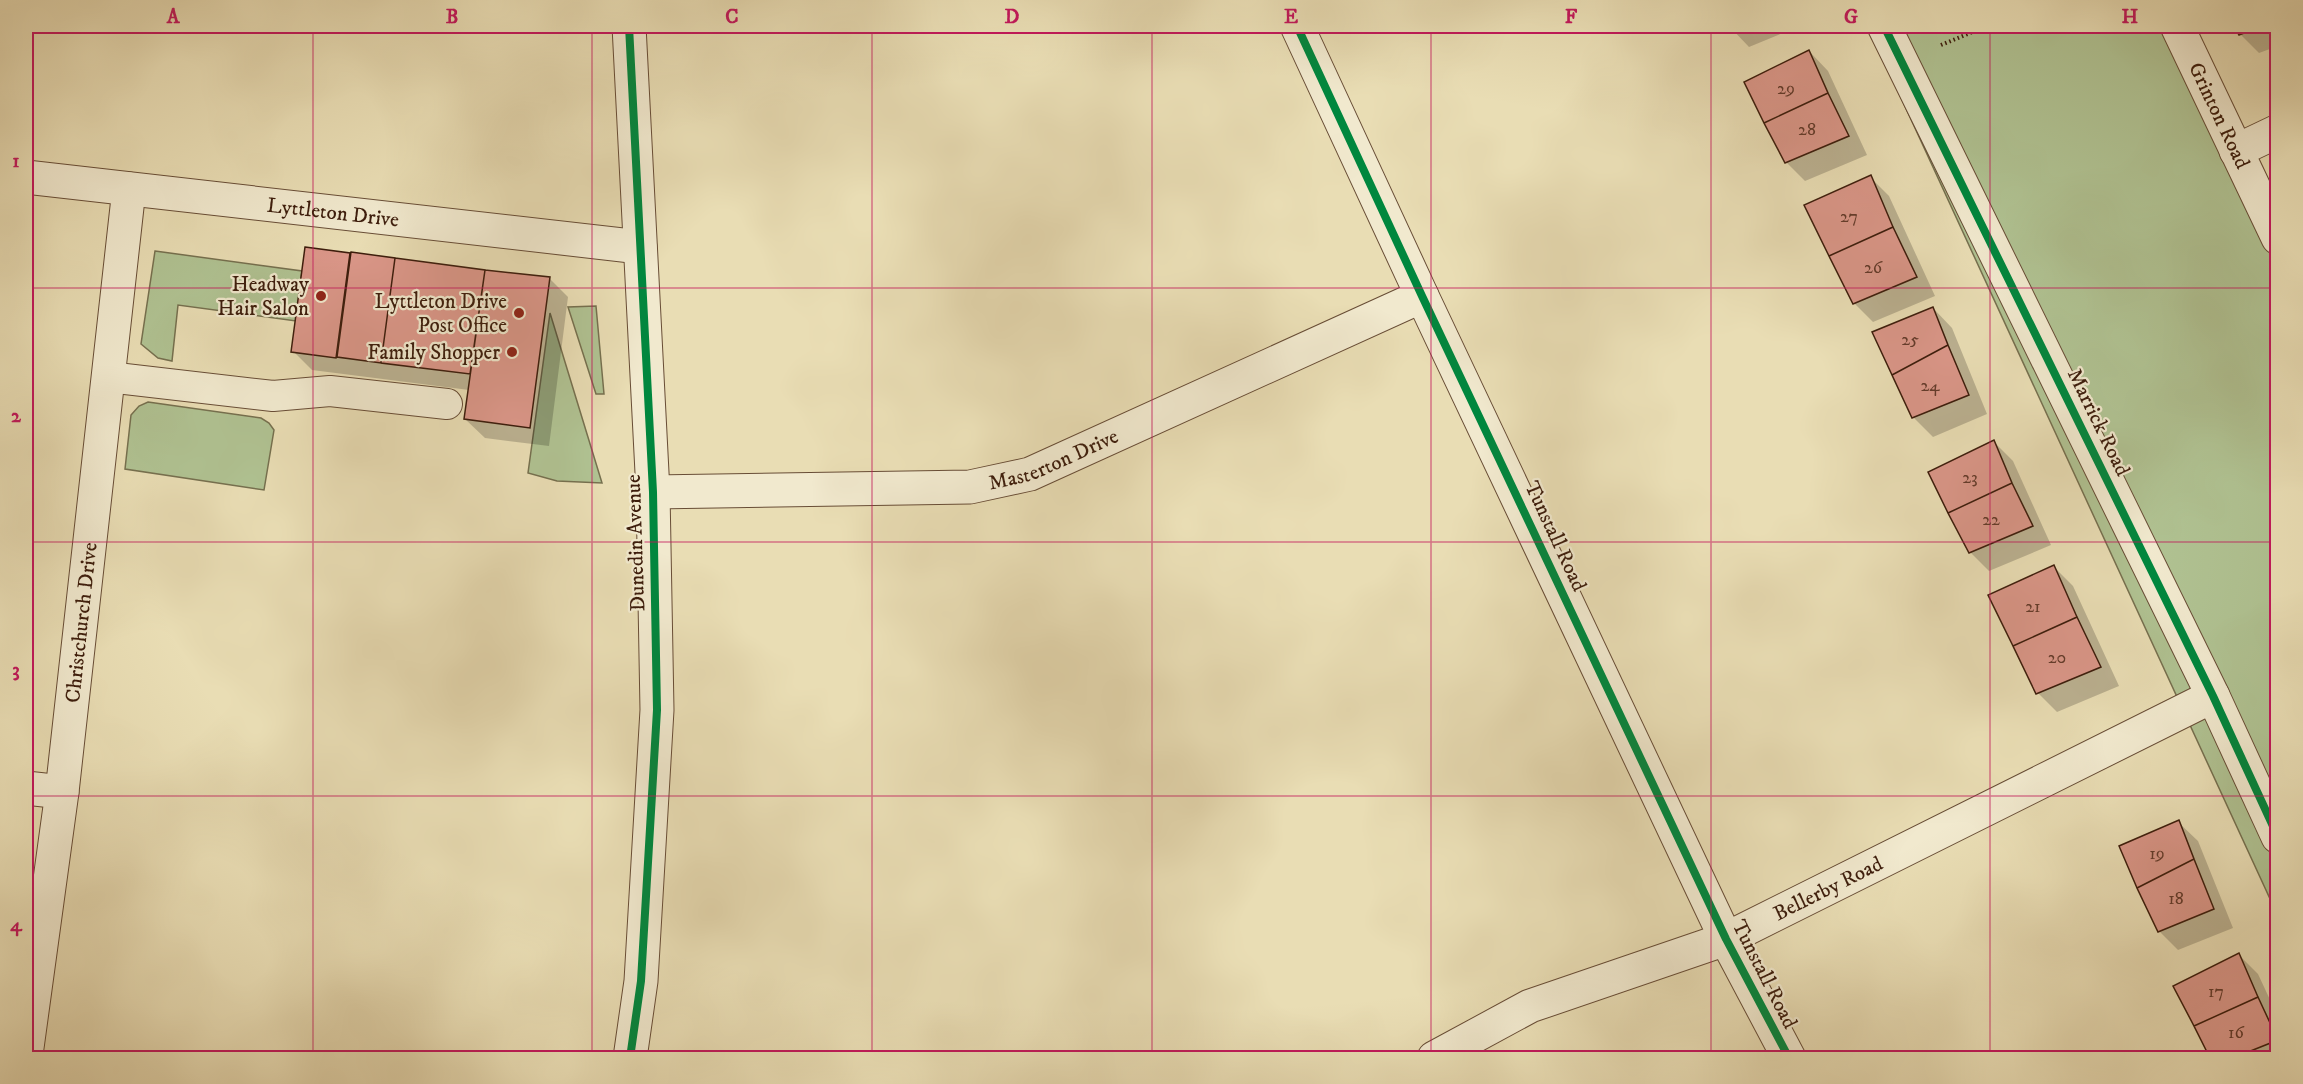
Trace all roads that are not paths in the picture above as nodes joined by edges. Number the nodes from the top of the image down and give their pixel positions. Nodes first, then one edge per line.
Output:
1 (629, 26) edge
2 (1297, 26) edge
3 (1884, 26) edge
4 (2177, 26) edge
5 (2277, 130) edge
6 (2236, 151) junction
7 (26, 177) edge
8 (129, 189) junction
9 (2277, 238) edge
10 (640, 247) junction
11 (1422, 296) junction
12 (108, 377) junction
13 (447, 404) dead end
14 (653, 492) junction
15 (2213, 696) junction
16 (26, 788) edge
17 (62, 792) junction
18 (2277, 837) edge
19 (1726, 939) junction
20 (26, 1055) edge
21 (630, 1059) edge
22 (1434, 1059) edge
23 (1789, 1059) edge

1 - 10 street, Dunedin Avenue
2 - 11 street, Tunstall Road
3 - 15 street, Marrick Road
4 - 6 street, Grinton Road
5 - 6 street
6 - 9 street, Grinton Road
7 - 8 street, Lyttleton Drive
8 - 10 street, Lyttleton Drive
8 - 12 street, Christchurch Drive
10 - 14 street, Dunedin Avenue
11 - 14 street, Masterton Drive
11 - 19 street, Tunstall Road
12 - 13 lane
12 - 17 street, Christchurch Drive
14 - 21 street, Dunedin Avenue
15 - 18 street, Marrick Road
15 - 19 street, Bellerby Road
16 - 17 street
17 - 20 street, Christchurch Drive
19 - 22 street, Bellerby Road
19 - 23 street, Tunstall Road

